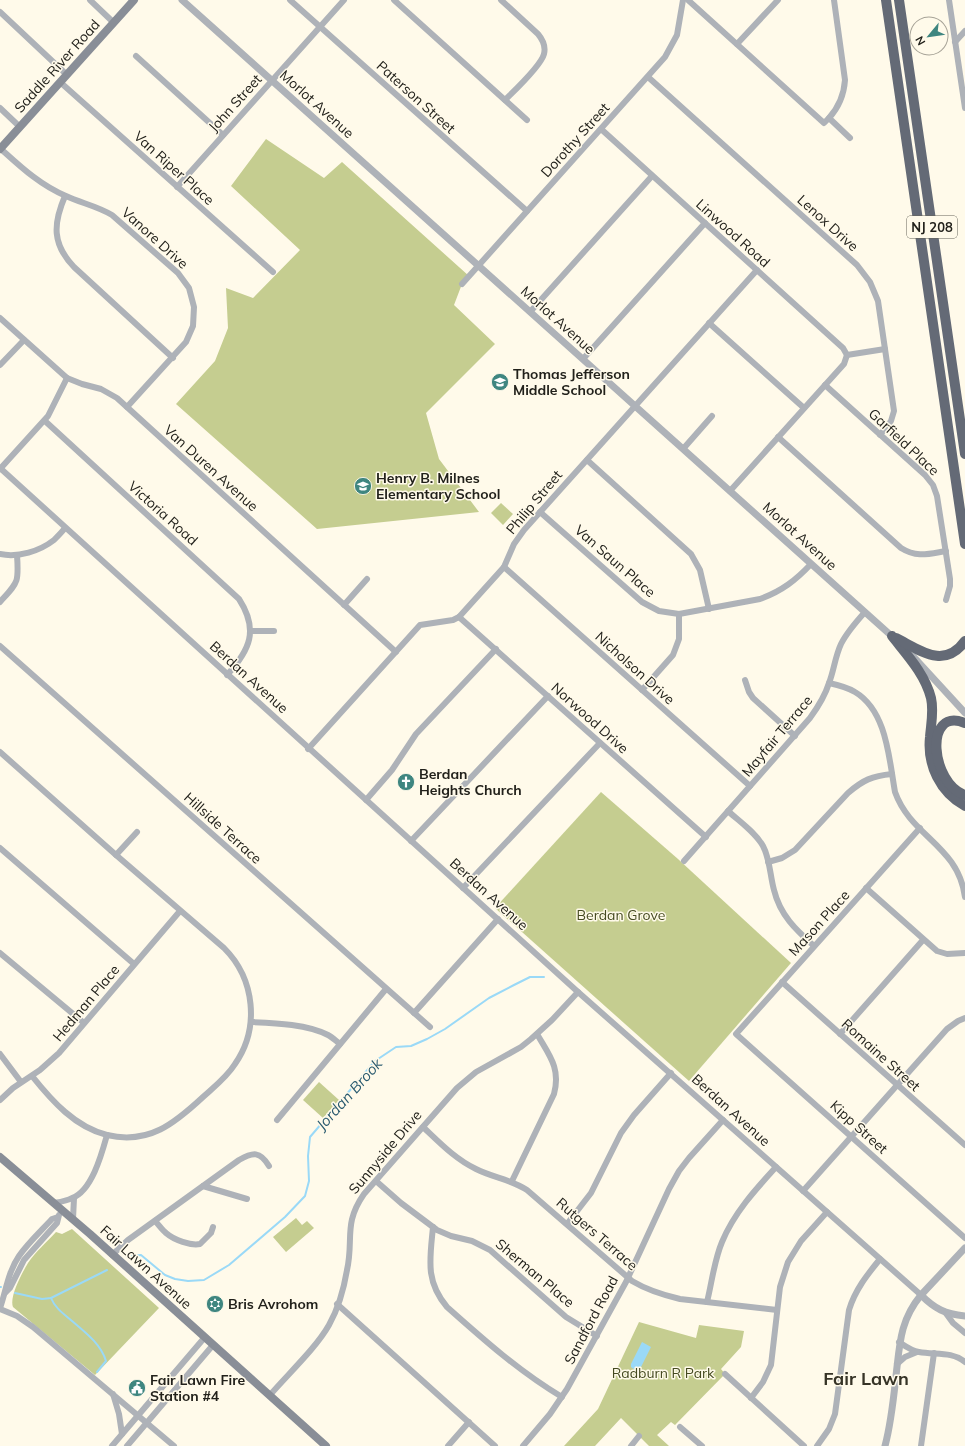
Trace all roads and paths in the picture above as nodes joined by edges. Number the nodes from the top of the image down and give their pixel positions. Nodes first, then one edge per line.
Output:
1 (90, 0) edge
2 (134, 0) edge
3 (182, 0) edge
4 (290, 0) edge
5 (344, 0) edge
6 (394, 0) edge
7 (501, 0) edge
8 (683, 0) edge
9 (688, 0) edge
10 (778, 0) edge
11 (834, 0) edge
12 (886, 0) edge
13 (899, 0) edge
14 (949, 0) edge
15 (0, 12) edge
16 (113, 22) junction
17 (320, 27) junction
18 (965, 31) edge
19 (955, 42) junction
20 (738, 44) junction
21 (136, 56) dead end
22 (66, 74) junction
23 (648, 77) junction
24 (272, 81) junction
25 (60, 82) junction
26 (505, 100) junction
27 (0, 108) edge
28 (965, 108) edge
29 (829, 118) junction
30 (527, 120) dead end
31 (20, 127) junction
32 (601, 129) junction
33 (223, 135) junction
34 (850, 138) dead end
35 (0, 149) edge
36 (652, 176) junction
37 (177, 187) junction
38 (65, 196) junction
39 (527, 212) junction
40 (705, 223) junction
41 (478, 266) junction
42 (757, 270) junction
43 (273, 272) dead end
44 (462, 284) dead end
45 (530, 312) junction
46 (0, 318) edge
47 (709, 323) junction
48 (24, 340) junction
49 (885, 349) junction
50 (847, 355) junction
51 (172, 358) junction
52 (582, 359) junction
53 (0, 365) edge
54 (67, 378) junction
55 (825, 385) junction
56 (635, 406) junction
57 (127, 407) junction
58 (804, 408) junction
59 (712, 416) dead end
60 (44, 421) junction
61 (880, 435) junction
62 (778, 437) junction
63 (683, 449) junction
64 (965, 454) edge
65 (587, 460) junction
66 (0, 469) edge
67 (730, 491) junction
68 (540, 512) junction
69 (65, 528) junction
70 (965, 544) edge
71 (946, 551) junction
72 (0, 554) edge
73 (17, 555) junction
74 (811, 564) junction
75 (504, 567) junction
76 (367, 579) dead end
77 (946, 600) dead end
78 (0, 602) edge
79 (344, 604) junction
80 (709, 609) junction
81 (865, 612) junction
82 (679, 614) junction
83 (459, 617) junction
84 (250, 631) junction
85 (274, 631) dead end
86 (892, 636) junction
87 (965, 641) edge
88 (0, 646) edge
89 (496, 649) junction
90 (396, 652) junction
91 (227, 675) junction
92 (745, 680) dead end
93 (829, 683) junction
94 (642, 690) junction
95 (548, 696) junction
96 (965, 713) edge
97 (965, 723) edge
98 (795, 736) junction
99 (600, 743) junction
100 (308, 748) junction
101 (0, 752) edge
102 (892, 774) junction
103 (750, 786) junction
104 (965, 795) edge
105 (366, 800) junction
106 (965, 806) edge
107 (728, 811) junction
108 (920, 828) junction
109 (137, 832) dead end
110 (706, 837) junction
111 (411, 841) junction
112 (0, 848) edge
113 (116, 855) junction
114 (684, 861) dead end
115 (768, 862) junction
116 (463, 888) junction
117 (866, 888) junction
118 (965, 897) edge
119 (180, 911) junction
120 (498, 919) junction
121 (924, 940) junction
122 (814, 946) junction
123 (0, 952) edge
124 (965, 953) edge
125 (134, 964) junction
126 (782, 982) junction
127 (386, 989) junction
128 (578, 992) junction
129 (414, 1013) junction
130 (965, 1018) edge
131 (251, 1022) junction
132 (84, 1023) junction
133 (430, 1027) dead end
134 (537, 1034) junction
135 (736, 1034) joint
136 (840, 1034) junction
137 (340, 1044) junction
138 (0, 1054) edge
139 (671, 1074) junction
140 (32, 1076) junction
141 (21, 1082) junction
142 (897, 1085) junction
143 (0, 1100) edge
144 (277, 1120) dead end
145 (723, 1120) junction
146 (423, 1127) junction
147 (107, 1135) junction
148 (851, 1137) junction
149 (965, 1145) edge
150 (0, 1157) edge
151 (269, 1166) dead end
152 (776, 1167) junction
153 (376, 1181) junction
154 (512, 1181) junction
155 (203, 1186) junction
156 (803, 1191) junction
157 (74, 1198) junction
158 (247, 1199) dead end
159 (54, 1203) junction
160 (828, 1212) junction
161 (61, 1214) junction
162 (73, 1219) junction
163 (155, 1221) junction
164 (567, 1224) junction
165 (213, 1227) dead end
166 (433, 1227) junction
167 (965, 1238) edge
168 (965, 1248) edge
169 (112, 1255) junction
170 (880, 1259) junction
171 (628, 1278) junction
172 (921, 1295) junction
173 (707, 1302) junction
174 (337, 1304) junction
175 (0, 1309) edge
176 (777, 1310) junction
177 (945, 1312) junction
178 (965, 1316) edge
179 (965, 1334) edge
180 (597, 1336) junction
181 (205, 1337) junction
182 (899, 1342) junction
183 (213, 1345) junction
184 (917, 1352) junction
185 (934, 1354) junction
186 (965, 1362) edge
187 (897, 1364) junction
188 (725, 1374) dead end
189 (113, 1394) junction
190 (270, 1395) junction
191 (562, 1397) junction
192 (750, 1398) junction
193 (138, 1416) junction
194 (469, 1422) junction
195 (146, 1423) junction
196 (680, 1427) dead end
197 (122, 1434) junction
198 (640, 1436) dead end
199 (112, 1446) edge
200 (127, 1446) edge
201 (174, 1446) edge
202 (326, 1446) edge
203 (448, 1446) edge
204 (496, 1446) edge
205 (523, 1446) edge
206 (631, 1446) edge
207 (702, 1446) edge
208 (804, 1446) edge
209 (817, 1446) edge
210 (885, 1446) edge
211 (921, 1446) edge

1 - 16 street
2 - 16 main road, Saddle River Road
3 - 24 street, Morlot Avenue
4 - 17 street, Paterson Street
5 - 17 street, John Street
6 - 26 street
7 - 26 street
8 - 23 street, Dorothy Street
9 - 20 street
10 - 20 street
11 - 29 street
12 - 70 highway, NJ 208
13 - 64 highway, NJ 208
14 - 19 street
15 - 22 street
16 - 22 main road, Saddle River Road
17 - 24 street, John Street
17 - 39 street, Paterson Street
18 - 19 street
19 - 28 street
20 - 29 street
21 - 33 street
22 - 25 main road, Saddle River Road
23 - 32 street, Dorothy Street
23 - 49 street, Lenox Drive
24 - 33 street, John Street
24 - 41 street, Morlot Avenue
25 - 31 main road, Saddle River Road
25 - 37 street, Van Riper Place
26 - 30 street
27 - 31 street
29 - 34 street
31 - 35 main road, Saddle River Road
32 - 36 street, Linwood Road
32 - 39 street, Dorothy Street
33 - 37 street, John Street
35 - 38 street, Vanore Drive
36 - 40 street, Linwood Road
36 - 45 street
37 - 43 street, Van Riper Place
38 - 51 street
38 - 51 street, Vanore Drive
39 - 41 street, Dorothy Street
40 - 42 street, Linwood Road
40 - 52 street
41 - 44 street, Dorothy Street
41 - 45 street, Morlot Avenue
42 - 47 street, Philip Street
42 - 50 street, Linwood Road
45 - 52 street, Morlot Avenue
46 - 48 street, Van Duren Avenue
47 - 56 street, Philip Street
47 - 58 street
48 - 53 street
48 - 54 street, Van Duren Avenue
49 - 50 street
49 - 61 street, Lenox Drive
50 - 55 street
51 - 57 street, Vanore Drive
52 - 56 street, Morlot Avenue
54 - 57 street, Van Duren Avenue
54 - 60 street
55 - 58 street
55 - 61 street, Garfield Place
56 - 63 street, Morlot Avenue
56 - 65 street, Philip Street
57 - 79 street, Van Duren Avenue
58 - 62 street
59 - 63 street
60 - 66 street
60 - 84 street, Victoria Road
61 - 71 street, Garfield Place
62 - 67 street
62 - 71 street
63 - 67 street, Morlot Avenue
65 - 68 street, Philip Street
65 - 80 street
66 - 69 street, Berdan Avenue
67 - 74 street, Morlot Avenue
68 - 75 street, Philip Street
68 - 82 street, Van Saun Place
69 - 73 street
69 - 91 street, Berdan Avenue
71 - 77 street, Garfield Place
72 - 73 street
73 - 78 street
74 - 80 street, Van Saun Place
74 - 81 street, Morlot Avenue
75 - 83 street, Philip Street
75 - 94 street, Nicholson Drive
76 - 79 street
79 - 90 street, Van Duren Avenue
80 - 82 street, Van Saun Place
81 - 86 street, Morlot Avenue
81 - 93 street, Mayfair Terrace
82 - 94 street
83 - 89 street, Norwood Drive
83 - 90 street
84 - 85 street
84 - 91 street, Victoria Road
86 - 87 highway
86 - 96 street, Morlot Avenue
86 - 106 highway
88 - 127 street, Hillside Terrace
89 - 95 street, Norwood Drive
89 - 105 street
90 - 100 street
91 - 100 street, Berdan Avenue
92 - 98 street
93 - 98 street, Mayfair Terrace
93 - 102 street
94 - 103 street, Nicholson Drive
95 - 99 street, Norwood Drive
95 - 111 street
97 - 104 highway
98 - 103 street, Mayfair Terrace
99 - 110 street, Norwood Drive
99 - 116 street
100 - 105 street, Berdan Avenue
101 - 113 street
102 - 108 street
102 - 115 street
103 - 107 street, Mayfair Terrace
105 - 111 street, Berdan Avenue
107 - 110 street, Mayfair Terrace
107 - 115 street
108 - 117 street, Mason Place
108 - 118 street
109 - 113 street
110 - 114 street, Mayfair Terrace
111 - 116 street, Berdan Avenue
112 - 125 street
113 - 119 street
115 - 122 street
116 - 120 street, Berdan Avenue
117 - 121 street
117 - 122 street, Mason Place
119 - 125 street, Hedman Place
119 - 131 street
120 - 128 street, Berdan Avenue
120 - 129 street
121 - 124 street
121 - 136 street
122 - 126 street, Mason Place
123 - 132 street
125 - 132 street, Hedman Place
126 - 135 street, Mason Place
126 - 136 street, Romaine Street
127 - 129 street, Hillside Terrace
127 - 137 street
128 - 134 street, Sunnyside Drive
128 - 139 street, Berdan Avenue
129 - 133 street, Hillside Terrace
130 - 142 street
131 - 137 street
131 - 147 street
132 - 140 street, Hedman Place
134 - 146 street, Sunnyside Drive
134 - 154 street
135 - 148 street, Kipp Street
136 - 142 street, Romaine Street
137 - 144 street
138 - 141 street
139 - 145 street, Berdan Avenue
139 - 164 street
140 - 141 street, Hedman Place
140 - 147 street
141 - 143 street, Hedman Place
142 - 148 street
142 - 149 street, Romaine Street
145 - 152 street, Berdan Avenue
145 - 171 street, Sandford Road
146 - 153 street, Sunnyside Drive
146 - 154 street, Rutgers Terrace
147 - 157 street
148 - 156 street
148 - 167 street, Kipp Street
150 - 159 main road, Fair Lawn Avenue
151 - 155 street
152 - 156 street, Berdan Avenue
152 - 173 street
153 - 166 street, Sherman Place
153 - 174 street, Sunnyside Drive
154 - 164 street, Rutgers Terrace
155 - 158 street
155 - 163 street
156 - 160 street, Berdan Avenue
157 - 159 street
157 - 162 street
159 - 161 main road, Fair Lawn Avenue
160 - 170 street, Berdan Avenue
160 - 176 street
161 - 162 main road, Fair Lawn Avenue
161 - 175 street
162 - 169 main road, Fair Lawn Avenue
163 - 165 street
163 - 169 street
164 - 171 street, Rutgers Terrace
166 - 180 street, Sherman Place
166 - 191 street
168 - 172 street
169 - 181 main road, Fair Lawn Avenue
170 - 172 street, Berdan Avenue
170 - 209 street
171 - 173 street, Rutgers Terrace
171 - 180 street, Sandford Road
172 - 177 street, Berdan Avenue
172 - 182 street
173 - 176 street, Rutgers Terrace
174 - 190 street, Sunnyside Drive
174 - 194 street
175 - 189 street
176 - 192 street
177 - 178 street
177 - 179 street, Berdan Avenue
180 - 191 street, Sandford Road
181 - 183 main road, Fair Lawn Avenue
181 - 193 street
182 - 184 street
182 - 187 street
183 - 190 main road, Fair Lawn Avenue
183 - 195 street
184 - 185 street
184 - 187 street
185 - 186 street
185 - 211 street
187 - 210 street
188 - 192 street
189 - 193 street
189 - 197 street
190 - 202 main road, Fair Lawn Avenue
191 - 205 street, Sandford Road
192 - 208 street
193 - 195 street
193 - 197 street
194 - 203 street
194 - 204 street
195 - 200 street
195 - 201 street
196 - 207 street
197 - 199 street
198 - 206 street

